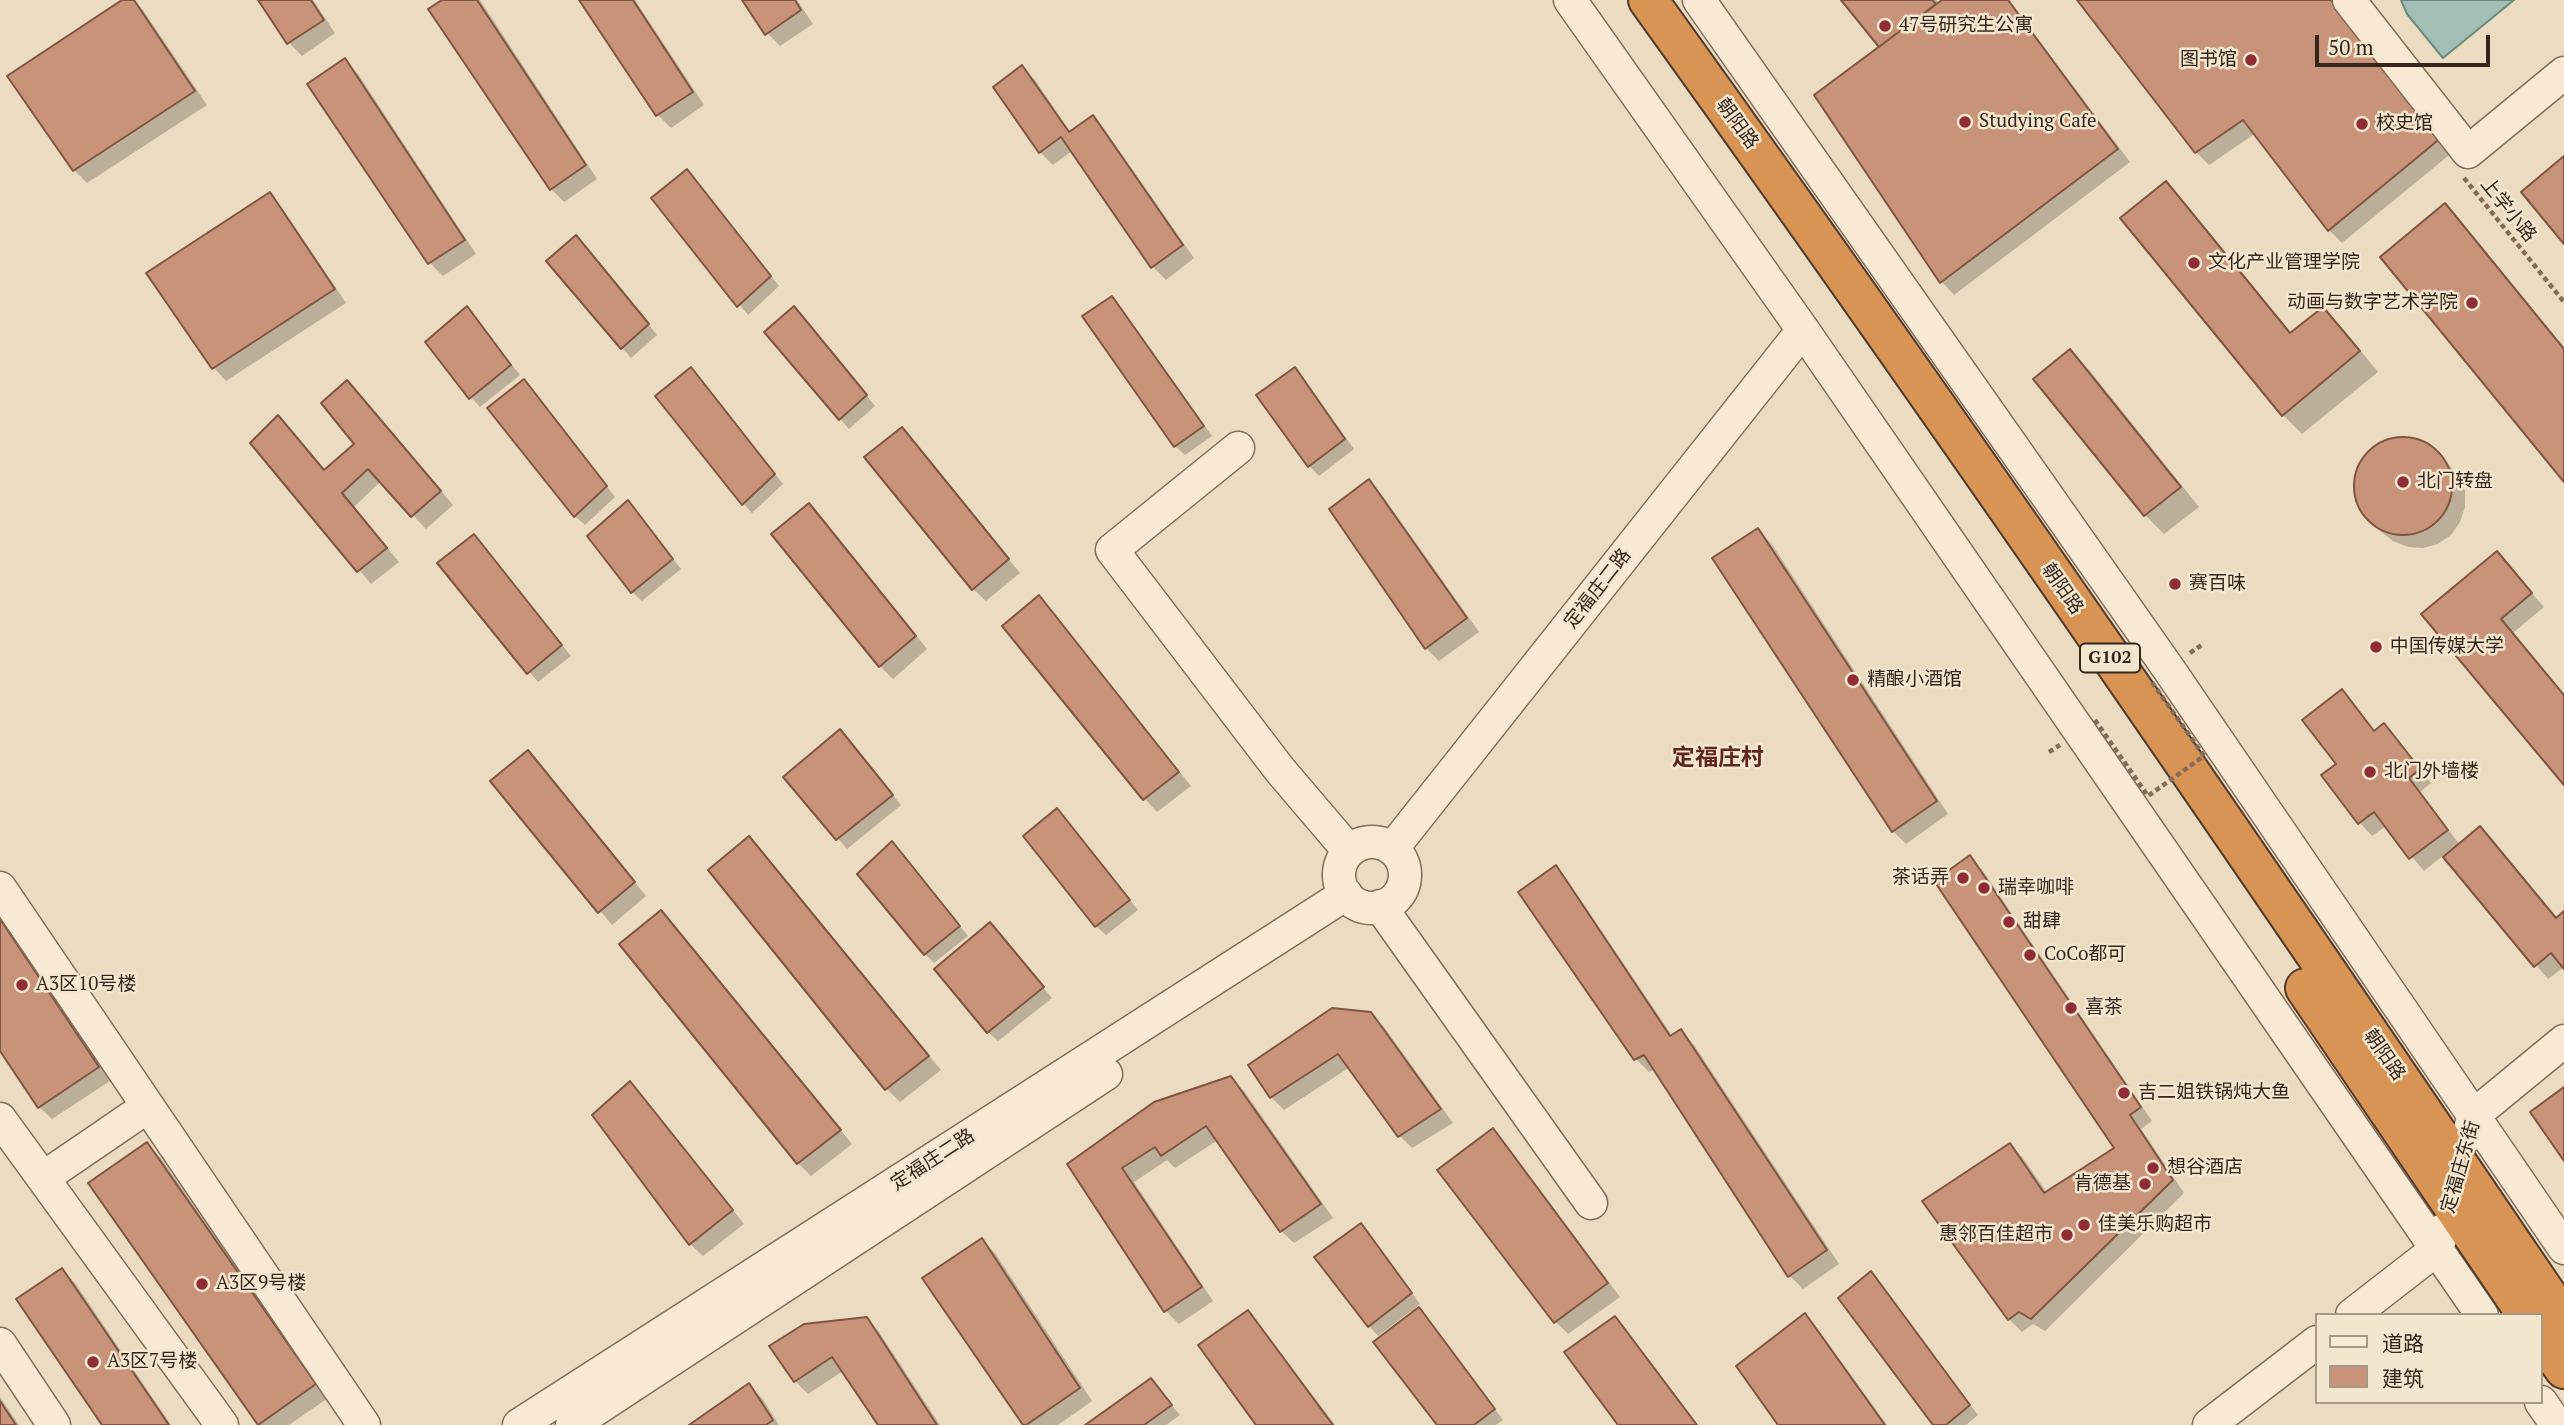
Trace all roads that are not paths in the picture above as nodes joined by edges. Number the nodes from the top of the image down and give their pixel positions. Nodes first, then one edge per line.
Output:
1 (1570, 0) edge
2 (1619, 0) edge
3 (1648, 0) edge
4 (1699, 0) edge
5 (2349, 0) edge
6 (2564, 72) edge
7 (1803, 330) junction
8 (1238, 448) dead end
9 (1392, 849) junction
10 (1349, 851) junction
11 (0, 888) edge
12 (1363, 902) junction
13 (2564, 1041) edge
14 (147, 1107) junction
15 (2474, 1115) junction
16 (0, 1119) edge
17 (2460, 1166) junction
18 (43, 1178) junction
19 (1591, 1203) dead end
20 (2450, 1203) junction
21 (2564, 1248) edge
22 (2437, 1250) junction
23 (2355, 1313) edge
24 (2481, 1313) edge
25 (2526, 1313) edge
26 (2564, 1320) edge
27 (2543, 1339) edge
28 (2316, 1343) edge
29 (0, 1345) edge
30 (2564, 1369) edge
31 (2542, 1404) edge
32 (54, 1425) edge
33 (222, 1425) edge
34 (364, 1425) edge
35 (519, 1425) edge
36 (572, 1425) edge
37 (2209, 1425) edge
38 (2557, 1425) edge

1 - 7 street
2 - 20 highway, 朝阳路 / G102
3 - 17 highway, 朝阳路 / G102
4 - 15 street, 朝阳路
5 - 6 street
7 - 9 street, 定福庄二路
7 - 22 street
8 - 10 street
9 - 10 street
9 - 12 street, 定福庄二路
10 - 12 street
11 - 14 street
12 - 19 street
12 - 35 street, 定福庄二路
12 - 36 street, 定福庄二路
13 - 15 street, 定福庄东街
14 - 18 street
14 - 34 street
15 - 17 street, 定福庄东街
15 - 21 street, 朝阳路
16 - 18 street
17 - 20 street, 定福庄东街
17 - 26 highway, 朝阳路 / G102
18 - 33 street
20 - 22 street, 定福庄东街
20 - 25 highway, 朝阳路 / G102
22 - 23 street
22 - 24 street
27 - 30 highway
28 - 37 street
29 - 32 street
31 - 38 street

